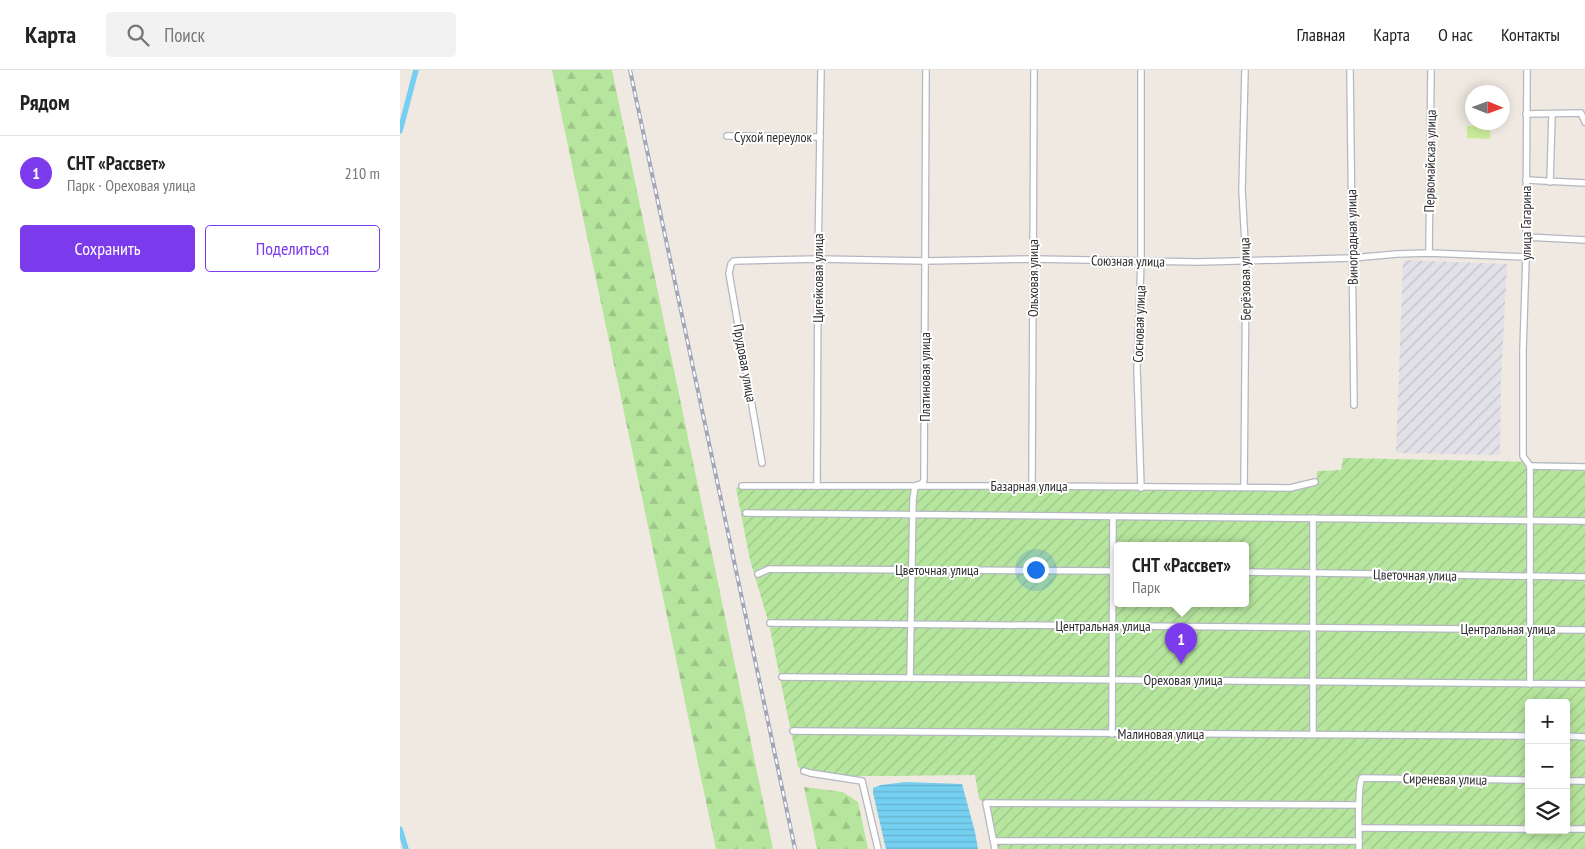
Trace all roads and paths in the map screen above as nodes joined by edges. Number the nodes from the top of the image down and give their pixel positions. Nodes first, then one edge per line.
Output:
1 (821, 70) edge
2 (926, 70) edge
3 (1034, 70) edge
4 (1141, 70) edge
5 (1245, 70) edge
6 (1350, 70) edge
7 (1431, 70) edge
8 (1527, 70) edge
9 (1526, 114) junction
10 (1552, 115) junction
11 (1585, 122) edge
12 (727, 136) dead end
13 (820, 137) junction
14 (1526, 180) junction
15 (1550, 182) junction
16 (1585, 183) edge
17 (1526, 237) junction
18 (1585, 240) edge
19 (1429, 253) junction
20 (1526, 256) junction
21 (1352, 258) junction
22 (818, 259) junction
23 (1033, 259) junction
24 (925, 261) junction
25 (1141, 261) junction
26 (1246, 261) junction
27 (730, 264) joint
28 (1354, 405) dead end
29 (762, 463) dead end
30 (1530, 466) junction
31 (1585, 467) edge
32 (1315, 482) dead end
33 (742, 486) dead end
34 (817, 486) junction
35 (915, 486) junction
36 (1032, 486) junction
37 (1244, 487) junction
38 (1141, 488) junction
39 (746, 513) dead end
40 (912, 515) junction
41 (1113, 517) junction
42 (1313, 518) junction
43 (1531, 521) junction
44 (1585, 521) edge
45 (1114, 544) edge
46 (911, 570) junction
47 (1114, 571) edge
48 (1249, 572) edge
49 (1314, 573) junction
50 (758, 574) dead end
51 (1530, 576) junction
52 (1585, 577) edge
53 (1114, 598) edge
54 (770, 623) dead end
55 (911, 625) junction
56 (1113, 626) junction
57 (1313, 628) junction
58 (1530, 629) junction
59 (1585, 630) edge
60 (782, 677) dead end
61 (910, 678) junction
62 (1113, 680) junction
63 (1313, 681) junction
64 (1530, 684) junction
65 (1585, 684) edge
66 (793, 731) dead end
67 (1112, 734) junction
68 (1313, 734) junction
69 (1525, 736) edge
70 (1570, 736) edge
71 (1585, 737) edge
72 (804, 771) dead end
73 (1525, 780) edge
74 (1570, 781) edge
75 (1585, 781) edge
76 (1359, 805) junction
77 (1359, 828) junction
78 (1525, 829) edge
79 (1570, 829) edge
80 (1585, 829) edge
81 (1359, 840) junction
82 (994, 841) junction
83 (878, 849) edge
84 (995, 849) edge
85 (1359, 849) edge

1 - 13 street, Цигейковая улица
2 - 24 street, Платиновая улица
3 - 23 street, Ольховая улица
4 - 25 street, Сосновая улица
5 - 26 street, Берёзовая улица
6 - 21 street, Виноградная улица
7 - 19 street, Первомайская улица
8 - 9 street, улица Гагарина
9 - 10 street
9 - 14 street, улица Гагарина
10 - 11 street
10 - 15 street
12 - 13 street, Сухой переулок
13 - 22 street, Цигейковая улица
14 - 15 street
14 - 17 street, улица Гагарина
15 - 16 street
17 - 18 street
17 - 20 street, улица Гагарина
19 - 20 street, Союзная улица
19 - 21 street, Союзная улица
20 - 30 street, улица Гагарина
21 - 26 street, Союзная улица
21 - 28 street, Виноградная улица
22 - 24 street, Союзная улица
22 - 27 street, Союзная улица
22 - 34 street, Цигейковая улица
23 - 24 street, Союзная улица
23 - 25 street, Союзная улица
23 - 36 street, Ольховая улица
24 - 35 street, Платиновая улица
25 - 26 street, Союзная улица
25 - 38 street, Сосновая улица
26 - 37 street, Берёзовая улица
27 - 29 street, Прудовая улица
30 - 31 street
30 - 43 street
32 - 37 street, Базарная улица
33 - 34 street, Базарная улица
34 - 35 street, Базарная улица
35 - 36 street, Базарная улица
35 - 40 street, Платиновая улица
36 - 38 street, Базарная улица
37 - 38 street, Базарная улица
39 - 40 street
40 - 41 street
40 - 46 street, Платиновая улица
41 - 42 street
41 - 45 street
42 - 43 street
42 - 49 street
43 - 44 street
43 - 51 street
46 - 47 street, Цветочная улица
46 - 50 street, Цветочная улица
46 - 55 street, Платиновая улица
48 - 49 street, Цветочная улица
49 - 51 street, Цветочная улица
49 - 57 street
51 - 52 street, Цветочная улица
51 - 58 street
53 - 56 street
54 - 55 street, Центральная улица
55 - 56 street, Центральная улица
55 - 61 street, Платиновая улица
56 - 57 street, Центральная улица
56 - 62 street
57 - 58 street, Центральная улица
57 - 63 street
58 - 59 street, Центральная улица
58 - 64 street
60 - 61 street, Ореховая улица
61 - 62 street, Ореховая улица
62 - 63 street, Ореховая улица
62 - 67 street
63 - 64 street, Ореховая улица
63 - 68 street
64 - 65 street, Ореховая улица
66 - 67 street, Малиновая улица
67 - 68 street, Малиновая улица
68 - 69 street, Малиновая улица
70 - 71 street
72 - 83 street
73 - 76 street, Сиреневая улица
74 - 75 street
76 - 77 street
76 - 82 street
77 - 78 street
77 - 81 street
79 - 80 street
81 - 82 street
81 - 85 street
82 - 84 street

